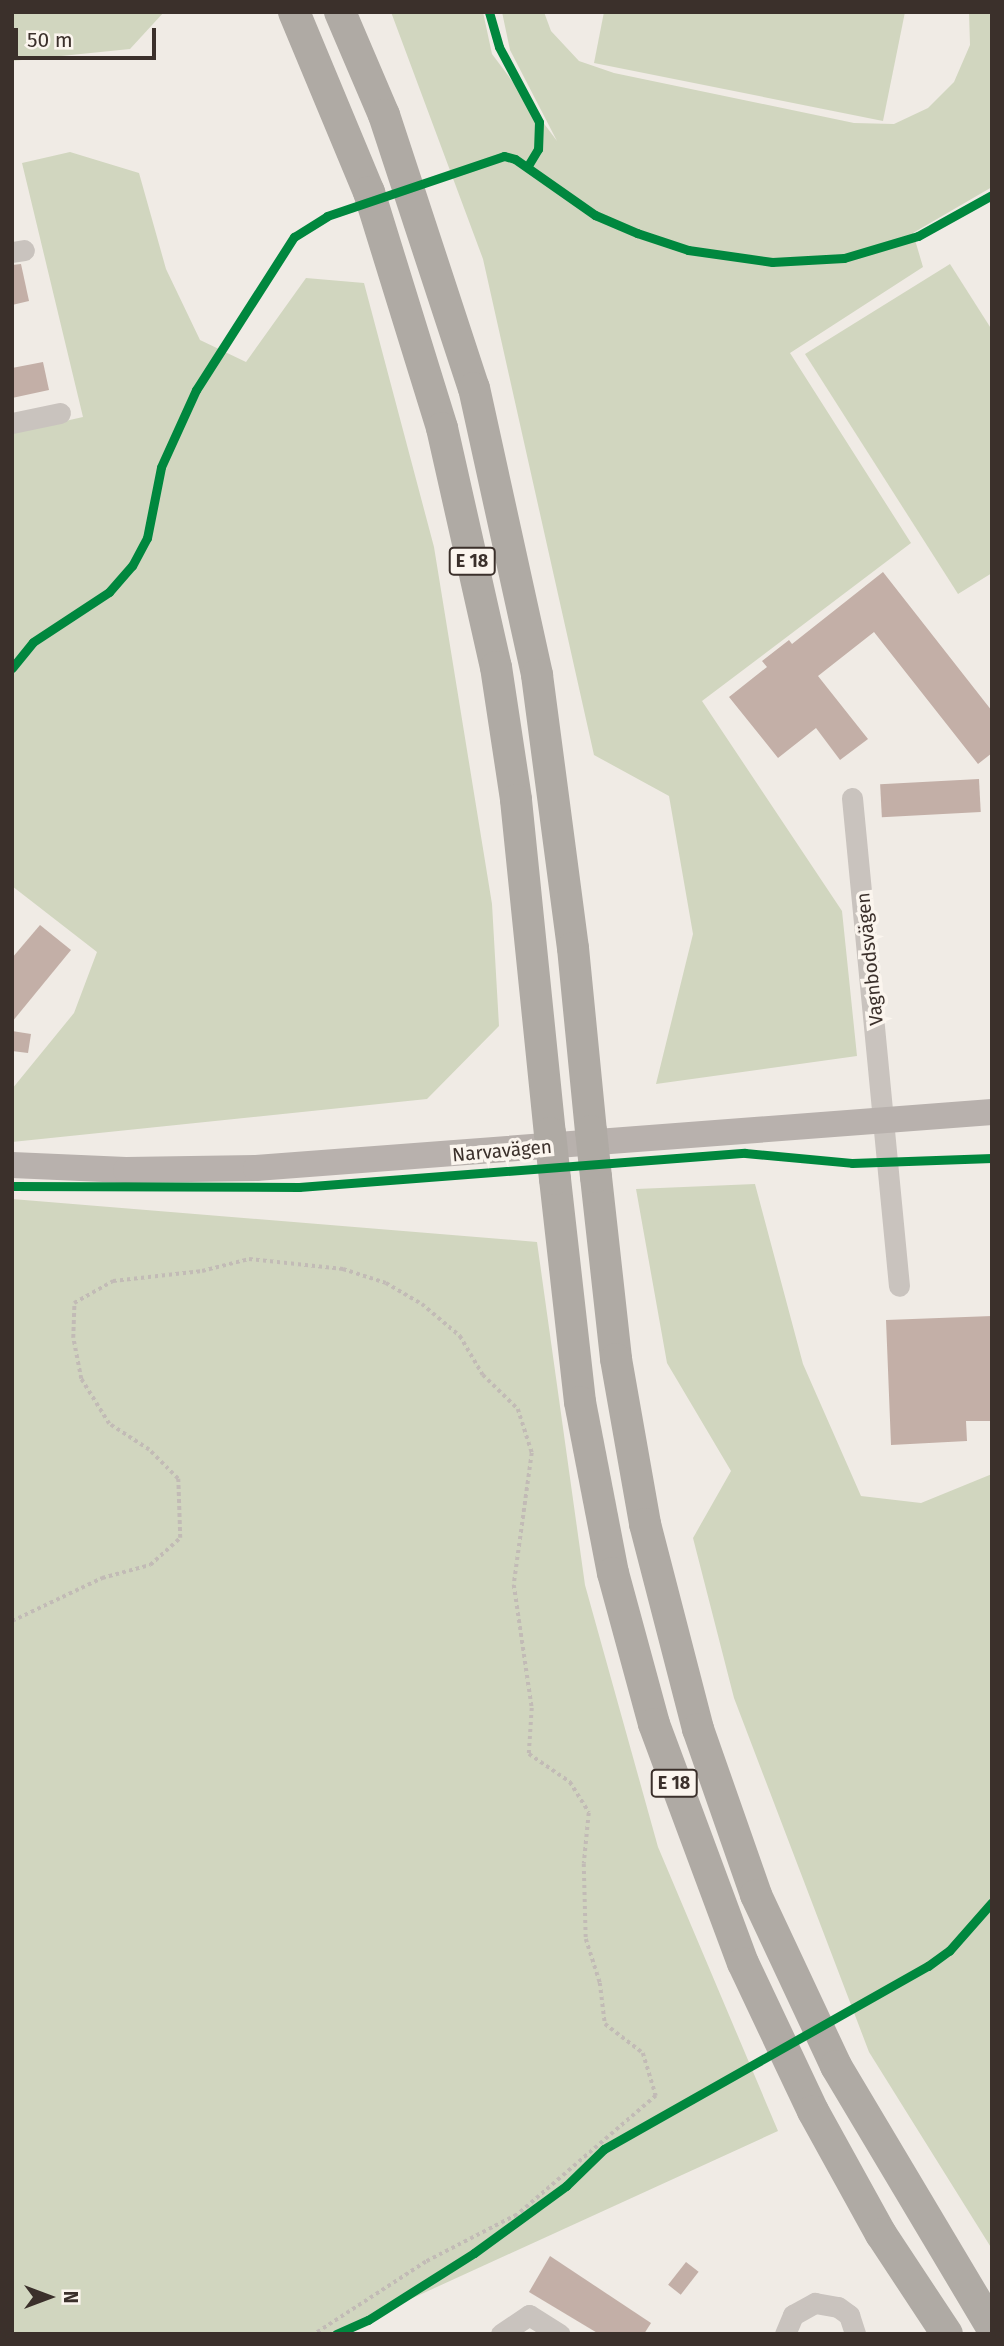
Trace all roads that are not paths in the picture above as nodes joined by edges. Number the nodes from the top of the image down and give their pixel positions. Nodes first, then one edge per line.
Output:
1 (294, 12) edge
2 (340, 12) edge
3 (60, 413) dead end
4 (12, 423) edge
5 (852, 798) dead end
6 (992, 1112) edge
7 (885, 1120) junction
8 (12, 1165) edge
9 (899, 1286) dead end
10 (992, 2328) edge
11 (501, 2334) edge
12 (559, 2334) edge
13 (785, 2334) edge
14 (855, 2334) edge
15 (947, 2334) edge

1 - 15 highway, E 18, bridge
2 - 10 highway, E 18, bridge
3 - 4 street
5 - 7 street, Vagnbodsvägen
6 - 7 main road, Narvavägen
7 - 8 main road, Narvavägen
7 - 9 street, Vagnbodsvägen
11 - 12 street
13 - 14 street

